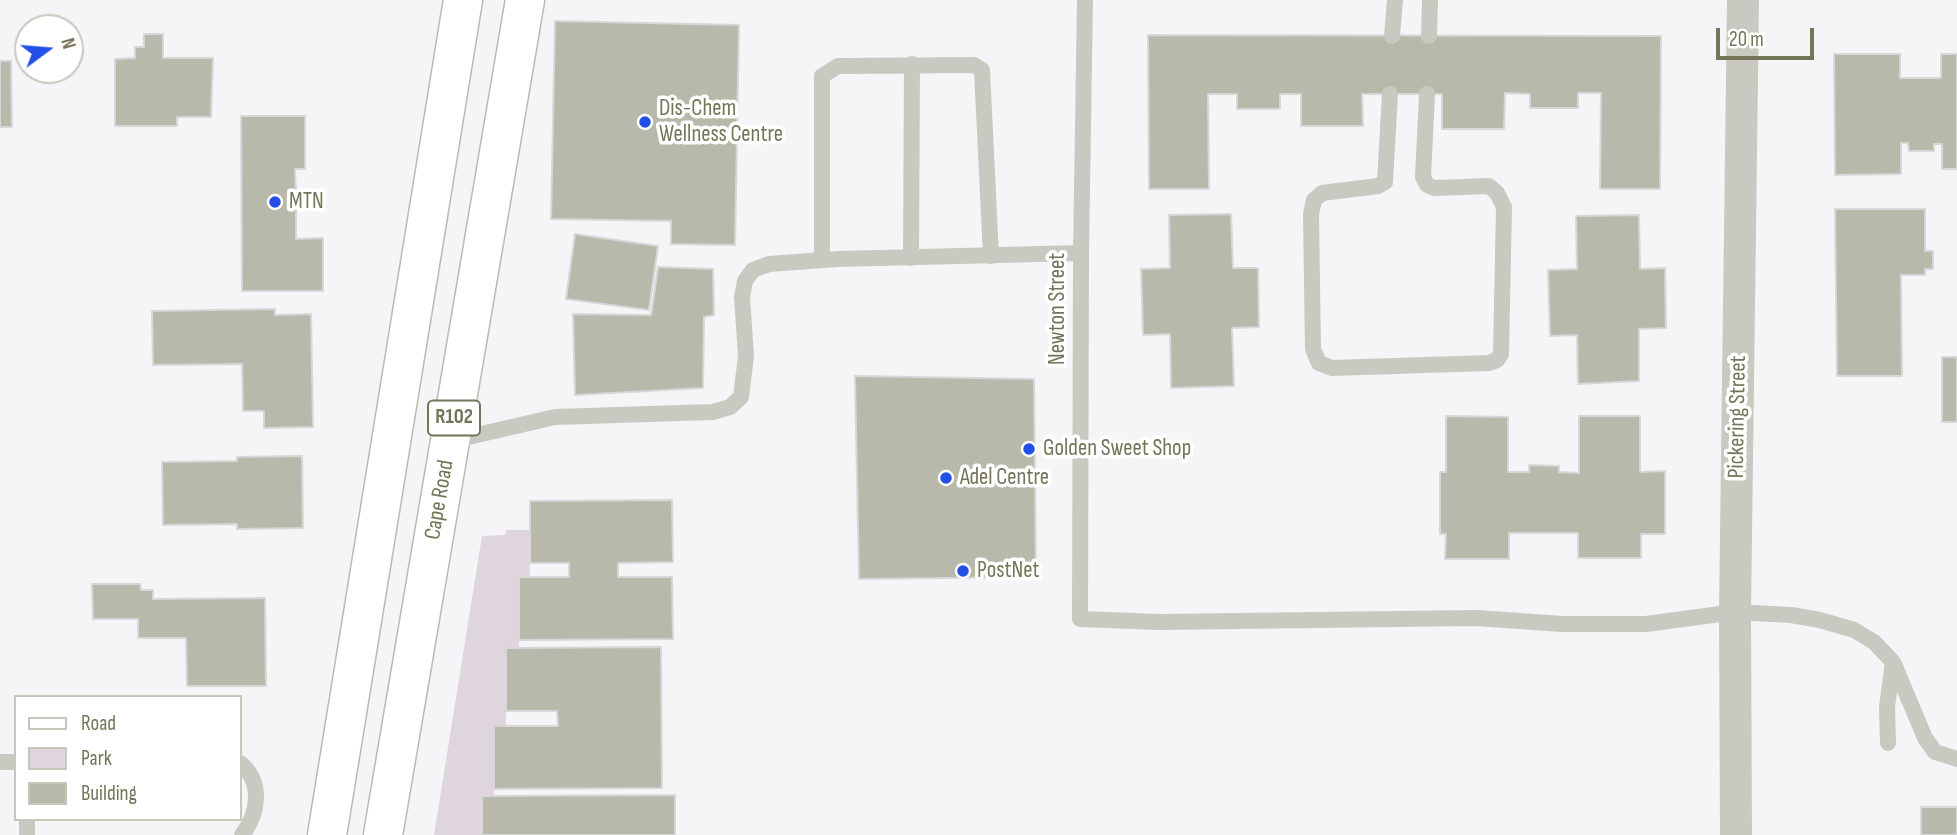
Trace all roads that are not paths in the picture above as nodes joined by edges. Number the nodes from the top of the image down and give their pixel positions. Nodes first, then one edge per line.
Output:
1 (463, 0) edge
2 (525, 0) edge
3 (1085, 0) edge
4 (1395, 0) edge
5 (1430, 0) edge
6 (1743, 0) edge
7 (1392, 36) dead end
8 (1429, 36) dead end
9 (912, 64) junction
10 (1390, 94) dead end
11 (1427, 94) dead end
12 (1081, 253) junction
13 (991, 256) junction
14 (911, 258) junction
15 (822, 260) junction
16 (450, 441) junction
17 (1735, 612) junction
18 (1893, 662) junction
19 (1888, 743) dead end
20 (1957, 759) edge
21 (242, 765) edge
22 (242, 835) edge
23 (327, 835) edge
24 (383, 835) edge
25 (1736, 835) edge

1 - 23 main road, R102
2 - 16 main road, Cape Road / R102
3 - 12 lane, Newton Street
4 - 7 lane
5 - 8 lane
6 - 17 street, Pickering Street
9 - 13 lane
9 - 14 lane
9 - 15 lane
10 - 11 lane
12 - 13 lane
12 - 17 lane, Newton Street
13 - 14 lane
14 - 15 lane
15 - 16 lane
16 - 24 main road, Cape Road / R102
17 - 18 lane
17 - 25 street, Pickering Street
18 - 19 lane
18 - 20 lane
21 - 22 lane

